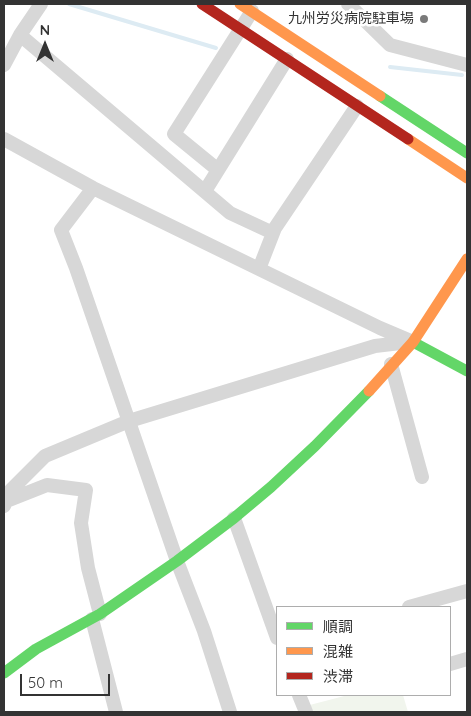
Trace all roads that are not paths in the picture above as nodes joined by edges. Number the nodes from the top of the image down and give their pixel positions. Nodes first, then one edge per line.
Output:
1 (41, 4) edge
2 (202, 4) edge
3 (240, 4) edge
4 (348, 4) edge
5 (252, 12) junction
6 (240, 28) junction
7 (20, 35) junction
8 (287, 59) junction
9 (467, 64) edge
10 (4, 66) edge
11 (357, 106) junction
12 (4, 139) edge
13 (467, 153) edge
14 (218, 170) junction
15 (467, 178) edge
16 (92, 188) junction
17 (205, 191) junction
18 (273, 233) junction
19 (467, 260) edge
20 (259, 269) junction
21 (412, 342) junction
22 (392, 364) junction
23 (467, 371) edge
24 (128, 421) junction
25 (422, 477) dead end
26 (4, 499) edge
27 (234, 518) junction
28 (177, 561) junction
29 (467, 591) edge
30 (413, 606) edge
31 (96, 616) junction
32 (276, 635) edge
33 (467, 659) edge
34 (451, 664) edge
35 (4, 673) edge
36 (299, 696) edge
37 (116, 712) edge
38 (230, 712) edge
39 (306, 712) edge

1 - 7 street
2 - 6 street
3 - 5 street
4 - 9 street
5 - 6 street
5 - 13 street
6 - 8 street
6 - 14 street
7 - 10 street
7 - 17 street
8 - 11 street
8 - 14 street
11 - 15 street
11 - 18 street
12 - 16 street
14 - 17 street
16 - 20 street
16 - 24 street
17 - 18 street
18 - 20 street
19 - 21 street
20 - 21 street
21 - 22 street
21 - 23 street
21 - 24 street
22 - 25 street
22 - 27 street
24 - 26 street
24 - 28 street
26 - 31 street
27 - 28 street
27 - 32 street
28 - 31 street
28 - 38 street
29 - 30 street
31 - 35 street
31 - 37 street
33 - 34 street
36 - 39 street

